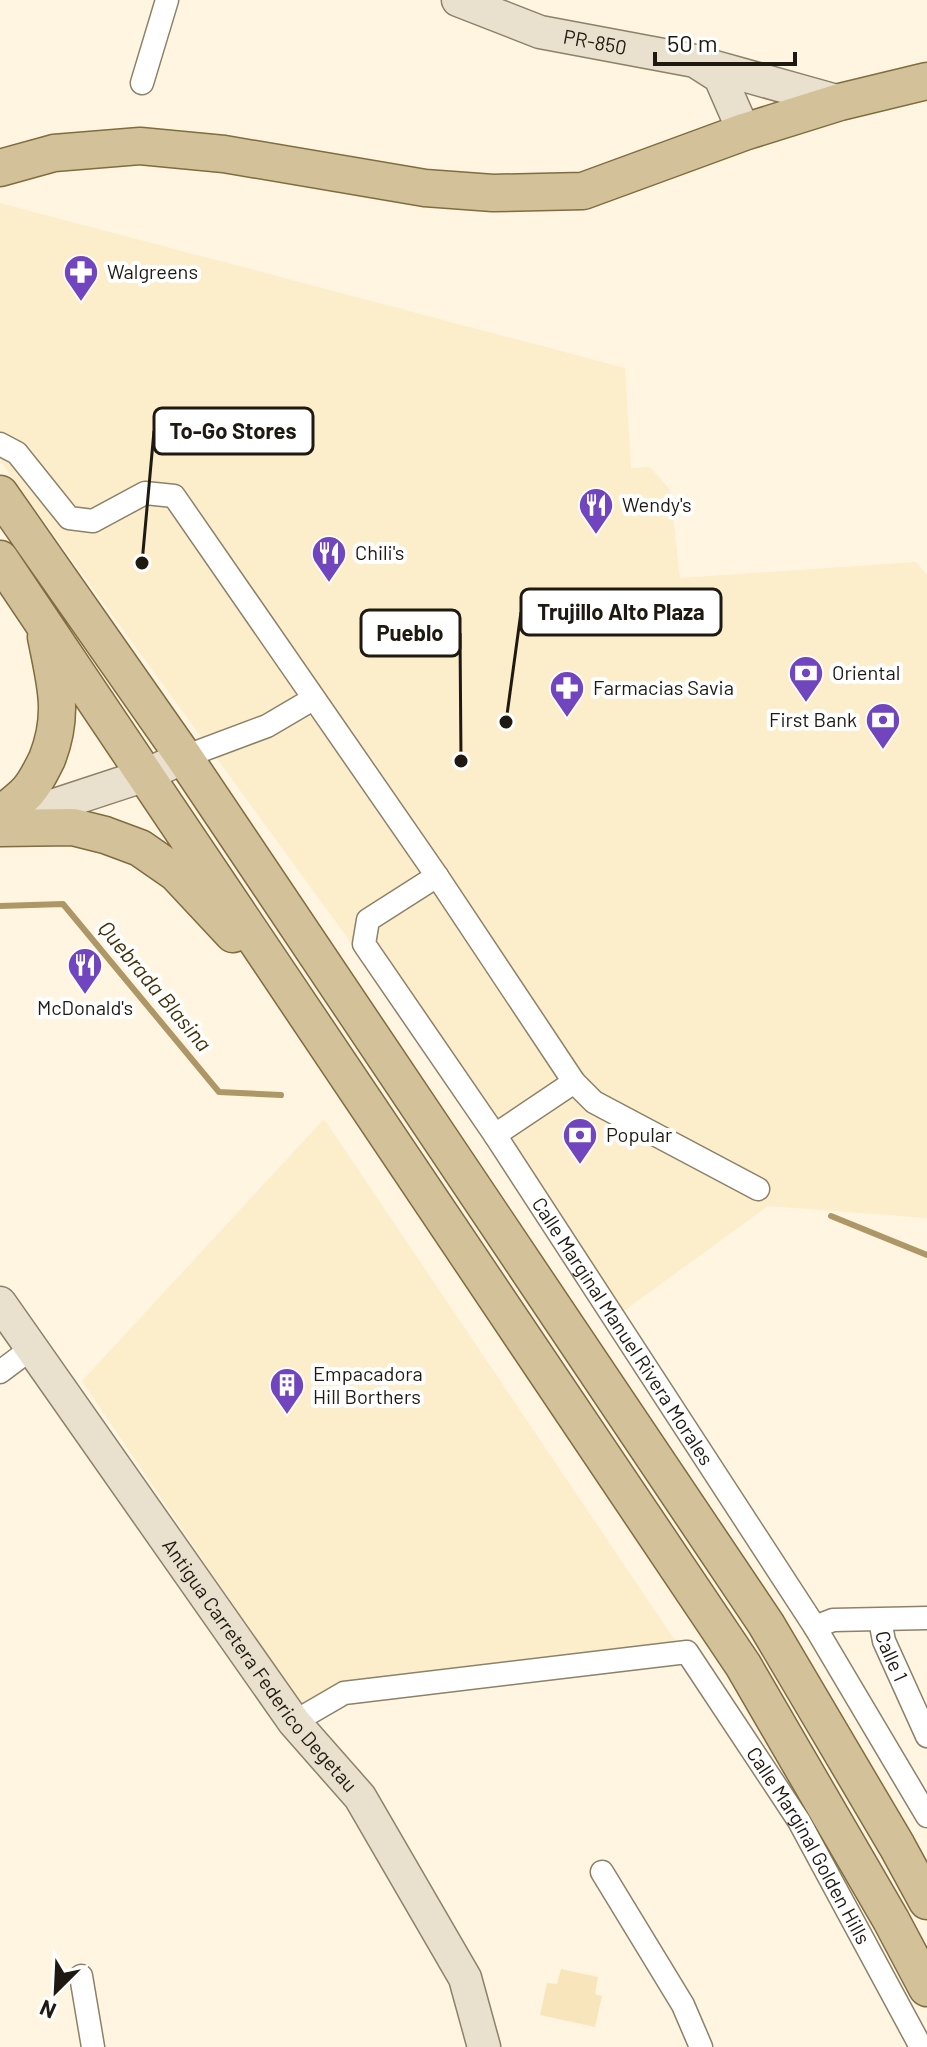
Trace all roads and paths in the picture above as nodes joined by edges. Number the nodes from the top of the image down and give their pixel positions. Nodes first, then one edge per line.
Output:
1 (167, 0) edge
2 (458, 0) edge
3 (695, 61) junction
4 (927, 81) edge
5 (142, 83) dead end
6 (840, 102) junction
7 (744, 132) junction
8 (0, 168) edge
9 (0, 444) edge
10 (0, 494) edge
11 (0, 559) edge
12 (42, 620) junction
13 (313, 699) junction
14 (184, 757) junction
15 (146, 775) junction
16 (0, 816) edge
17 (0, 825) edge
18 (437, 876) junction
19 (294, 993) junction
20 (574, 1082) junction
21 (495, 1135) junction
22 (758, 1189) dead end
23 (0, 1303) edge
24 (32, 1348) junction
25 (0, 1372) edge
26 (927, 1618) edge
27 (880, 1620) junction
28 (815, 1627) junction
29 (294, 1722) junction
30 (927, 1736) edge
31 (927, 1816) edge
32 (602, 1872) dead end
33 (927, 1901) edge
34 (81, 1976) dead end
35 (927, 1988) edge
36 (93, 2047) edge
37 (484, 2047) edge
38 (701, 2047) edge
39 (921, 2047) edge

1 - 5 street
2 - 3 street, PR-850 / PR-850
3 - 6 street, PR-850
3 - 7 street
4 - 6 main road
6 - 7 main road
7 - 8 main road
9 - 13 street
10 - 14 main road
11 - 12 main road
12 - 15 main road
12 - 16 main road
13 - 14 street
13 - 18 street
14 - 15 street
14 - 33 main road
15 - 17 street
15 - 19 main road
17 - 19 main road
18 - 20 street
18 - 21 street, Calle Marginal Manuel Rivera Morales
19 - 35 main road
20 - 21 street
20 - 22 street
21 - 28 street, Calle Marginal Manuel Rivera Morales
23 - 24 street, Antigua Carretera Federico Degetau
24 - 25 street
24 - 29 street, Antigua Carretera Federico Degetau
26 - 27 street
27 - 28 street
27 - 30 street, Calle 1
28 - 31 street, Calle Marginal Manuel Rivera Morales
29 - 37 street, Antigua Carretera Federico Degetau
29 - 39 street, Calle Marginal Golden Hills
32 - 38 street
34 - 36 street

